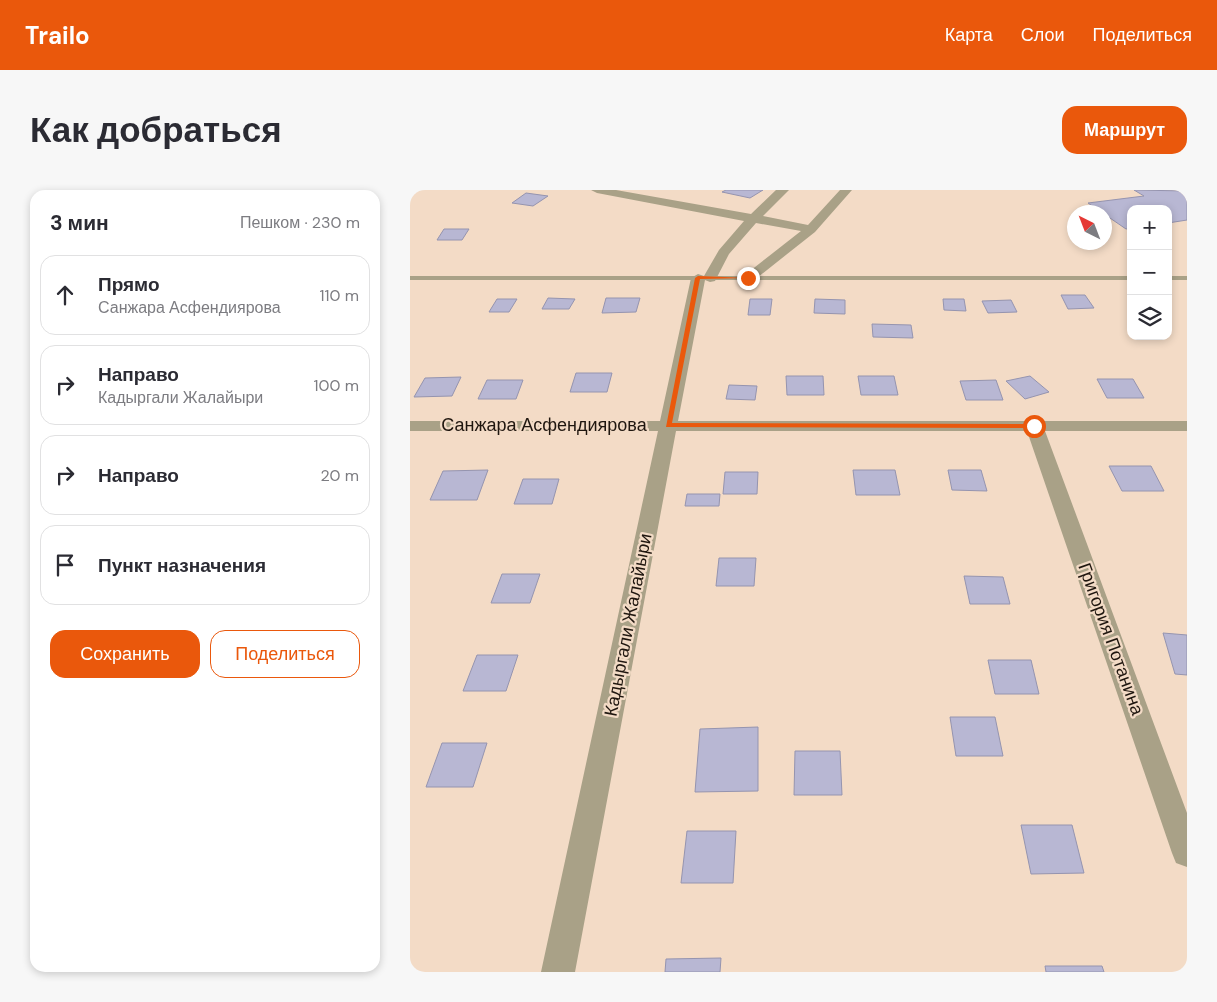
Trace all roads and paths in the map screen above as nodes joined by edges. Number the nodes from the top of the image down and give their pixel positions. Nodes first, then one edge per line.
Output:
1 (597, 190) edge
2 (783, 190) edge
3 (846, 190) edge
4 (755, 218) junction
5 (811, 229) junction
6 (410, 278) edge
7 (704, 278) junction
8 (748, 278) junction
9 (1127, 278) edge
10 (1172, 278) edge
11 (1187, 278) edge
12 (668, 425) junction
13 (410, 426) edge
14 (1034, 426) junction
15 (1187, 426) edge
16 (1187, 853) edge
17 (558, 972) edge

1 - 4 street
2 - 4 street, Кадыргали Жалайыри
3 - 5 street
4 - 5 street
4 - 7 street, Кадыргали Жалайыри
5 - 8 street
6 - 7 lane
7 - 8 lane
7 - 12 street, Кадыргали Жалайыри
8 - 9 lane
10 - 11 lane
12 - 13 street, Санжара Асфендиярова
12 - 14 street, Санжара Асфендиярова
12 - 17 street, Кадыргали Жалайыри
14 - 15 street, Санжара Асфендиярова
14 - 16 street, Григория Потанина

